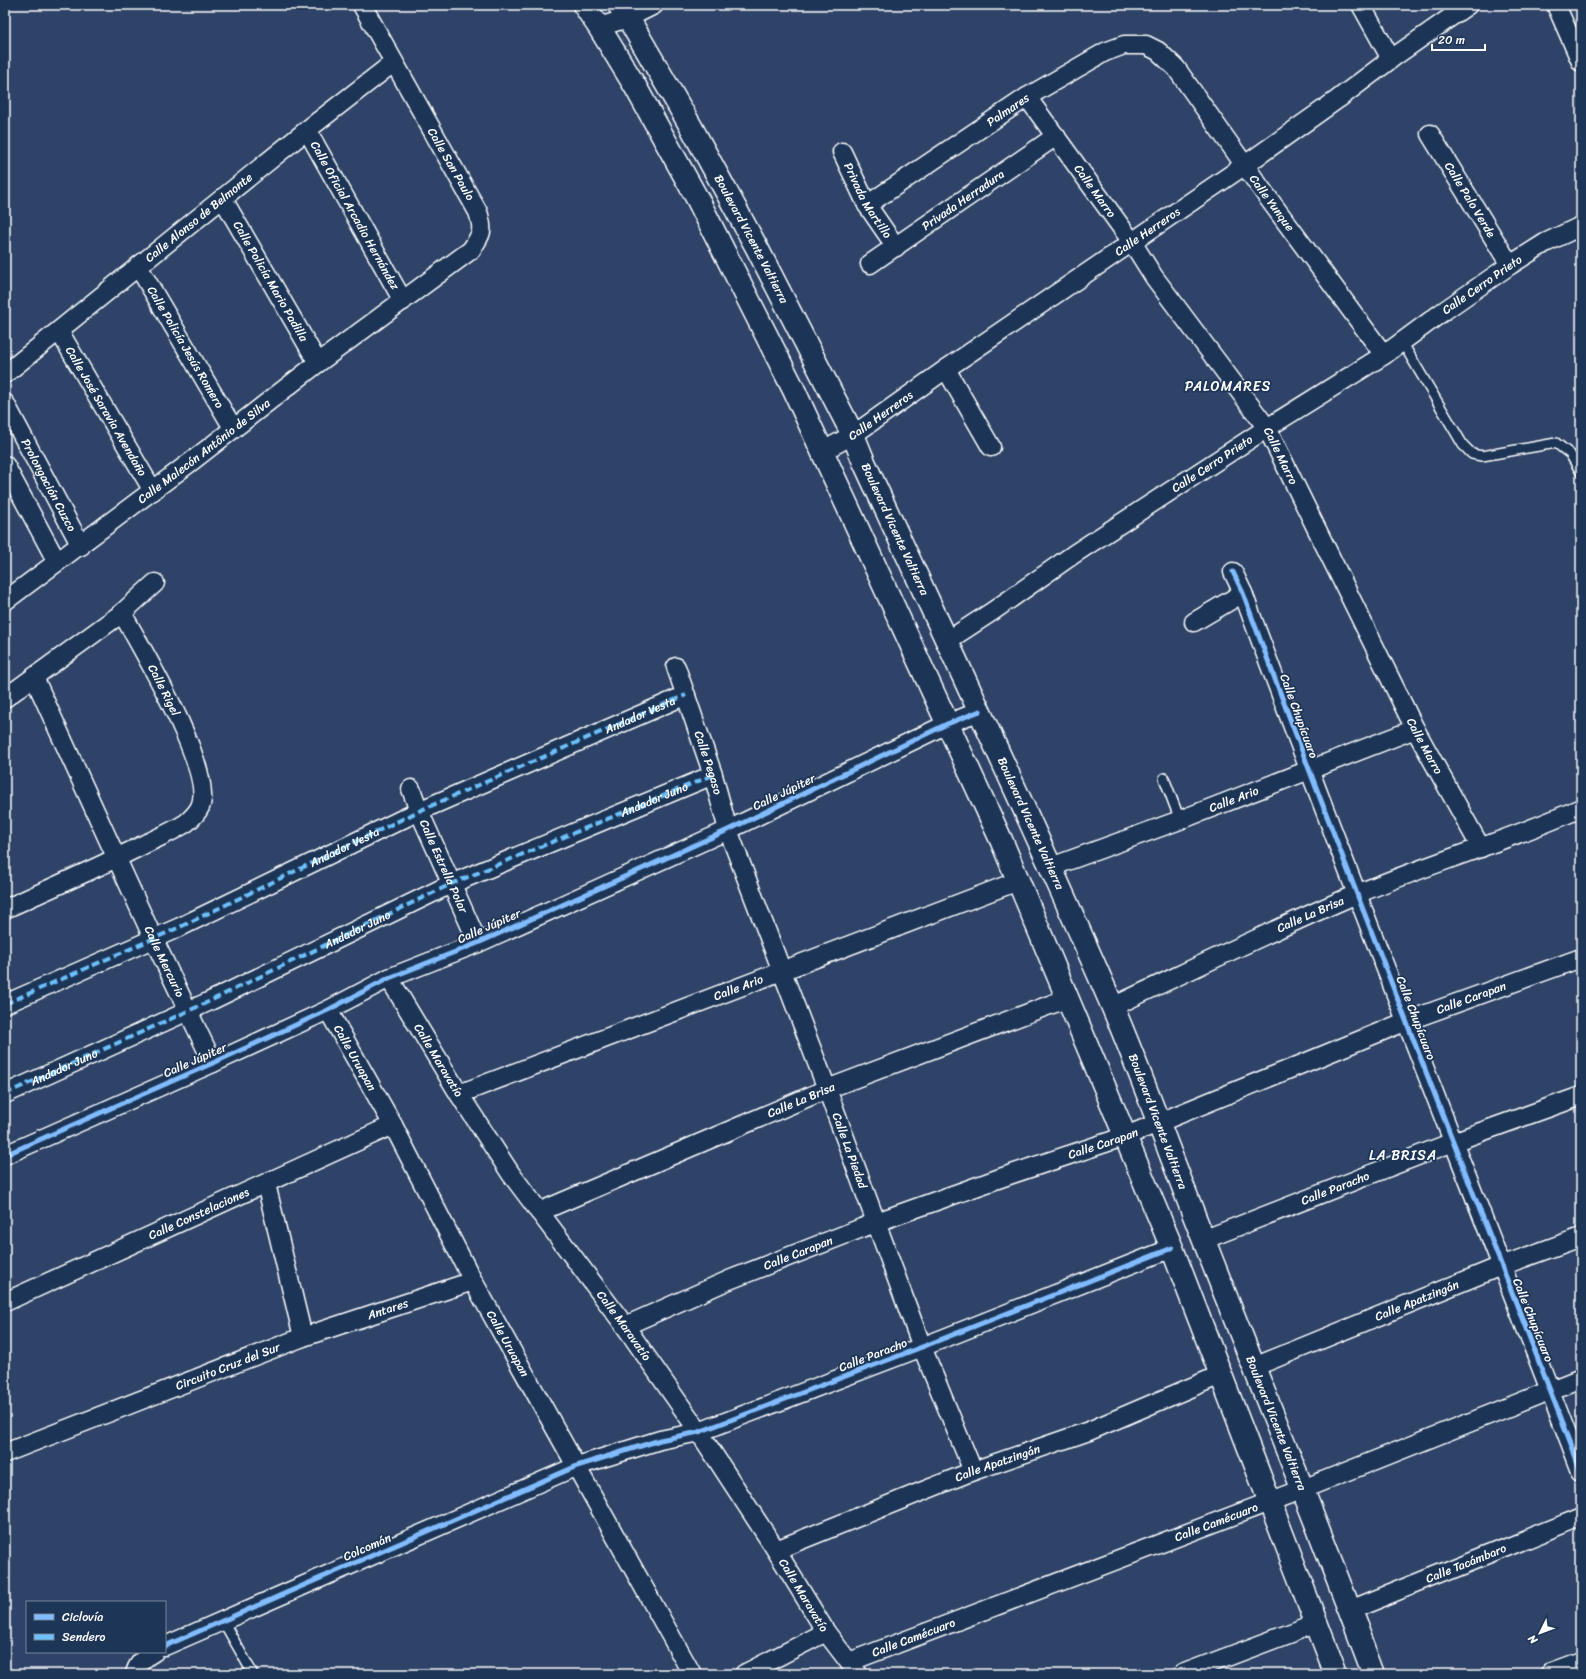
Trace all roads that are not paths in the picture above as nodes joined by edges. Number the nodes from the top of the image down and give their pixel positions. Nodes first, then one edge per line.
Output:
1 (362, 5) edge
2 (584, 5) edge
3 (654, 5) edge
4 (1361, 5) edge
5 (1468, 5) edge
6 (1556, 5) edge
7 (623, 11) edge
8 (599, 27) junction
9 (1158, 51) joint
10 (1581, 62) edge
11 (393, 63) junction
12 (1385, 63) junction
13 (1027, 97) junction
14 (307, 130) junction
15 (1430, 134) dead end
16 (1056, 136) junction
17 (842, 152) dead end
18 (1245, 166) junction
19 (223, 199) junction
20 (867, 205) junction
21 (1581, 226) edge
22 (1132, 242) junction
23 (896, 247) junction
24 (870, 264) dead end
25 (1510, 265) junction
26 (138, 266) junction
27 (403, 301) junction
28 (59, 331) junction
29 (1402, 342) junction
30 (1384, 356) junction
31 (318, 362) junction
32 (946, 369) junction
33 (5, 374) edge
34 (5, 403) edge
35 (233, 428) junction
36 (1267, 428) junction
37 (853, 435) junction
38 (991, 447) dead end
39 (821, 452) junction
40 (5, 465) edge
41 (1581, 472) edge
42 (153, 490) junction
43 (81, 546) junction
44 (57, 562) junction
45 (1233, 572) dead end
46 (155, 583) dead end
47 (1243, 593) junction
48 (5, 601) edge
49 (122, 613) junction
50 (1194, 622) dead end
51 (947, 641) junction
52 (676, 666) dead end
53 (34, 677) junction
54 (686, 695) junction
55 (5, 698) edge
56 (980, 711) junction
57 (947, 724) junction
58 (1415, 729) junction
59 (1308, 770) junction
60 (713, 775) junction
61 (1164, 778) dead end
62 (411, 789) dead end
63 (1581, 808) edge
64 (419, 811) junction
65 (1180, 820) junction
66 (728, 830) junction
67 (1481, 848) junction
68 (117, 858) junction
69 (1051, 867) junction
70 (1018, 881) junction
71 (451, 884) junction
72 (1358, 894) junction
73 (5, 909) edge
74 (153, 938) junction
75 (478, 943) junction
76 (1581, 958) edge
77 (781, 971) junction
78 (390, 978) junction
79 (1068, 998) junction
80 (5, 1004) edge
81 (1112, 1007) junction
82 (328, 1010) junction
83 (189, 1011) junction
84 (1407, 1021) junction
85 (213, 1063) junction
86 (827, 1089) junction
87 (5, 1094) edge
88 (459, 1094) junction
89 (1581, 1096) edge
90 (1159, 1122) junction
91 (393, 1125) junction
92 (1126, 1136) junction
93 (1453, 1142) junction
94 (5, 1155) edge
95 (266, 1184) junction
96 (539, 1212) junction
97 (877, 1222) junction
98 (1581, 1237) edge
99 (1203, 1240) junction
100 (1172, 1248) junction
101 (1502, 1266) junction
102 (472, 1281) junction
103 (5, 1302) edge
104 (625, 1326) junction
105 (303, 1337) junction
106 (922, 1347) junction
107 (1254, 1367) junction
108 (1220, 1375) junction
109 (1581, 1378) edge
110 (1550, 1389) junction
111 (699, 1432) junction
112 (5, 1453) edge
113 (577, 1466) junction
114 (972, 1471) junction
115 (1581, 1471) edge
116 (1303, 1489) junction
117 (1270, 1501) junction
118 (1581, 1517) edge
119 (776, 1550) junction
120 (1350, 1610) junction
121 (223, 1621) junction
122 (1317, 1623) junction
123 (826, 1632) junction
124 (166, 1646) edge
125 (152, 1653) edge
126 (1581, 1662) edge
127 (854, 1668) edge
128 (135, 1674) edge
129 (253, 1674) edge
130 (692, 1674) edge
131 (744, 1674) edge
132 (1182, 1674) edge
133 (1336, 1674) edge
134 (1374, 1674) edge
135 (1551, 1674) edge

1 - 11 street, Calle San Paulo
2 - 8 main road
3 - 7 street
4 - 12 street
5 - 12 street, Calle Herreros
6 - 10 street
7 - 8 street
7 - 37 main road, Boulevard Vicente Valtierra
8 - 39 main road
9 - 13 street, Palmares
9 - 18 street, Calle Yunque
11 - 14 street, Calle Alonso de Belmonte
11 - 27 street, Calle San Paulo
12 - 18 street, Calle Herreros
13 - 16 street, Calle Marro
13 - 20 street, Palmares
14 - 19 street, Calle Alonso de Belmonte
14 - 27 street, Calle Oficial Arcadio Hernández
15 - 25 street, Calle Palo Verde
16 - 22 street, Calle Marro
16 - 23 street, Privada Herradura
17 - 20 street, Privada Martillo
18 - 22 street, Calle Herreros
18 - 30 street, Calle Yunque
19 - 26 street, Calle Alonso de Belmonte
19 - 31 street, Calle Policía Mario Padilla
20 - 23 street, Privada Martillo
21 - 25 street, Calle Cerro Prieto
22 - 32 street, Calle Herreros
22 - 36 street, Calle Marro
23 - 24 street, Privada Herradura
25 - 29 street, Calle Cerro Prieto
26 - 28 street, Calle Alonso de Belmonte
26 - 35 street, Calle Policía Jesús Romero
27 - 31 street, Calle Malecón Antônio de Silva
28 - 33 street, Calle Alonso de Belmonte
28 - 42 street, Calle José Saravia Avendaño
29 - 30 street, Calle Cerro Prieto
29 - 41 lane
30 - 36 street, Calle Cerro Prieto
31 - 35 street, Calle Malecón Antônio de Silva
32 - 37 street, Calle Herreros
32 - 38 street
34 - 43 street, Prolongación Cuzco
35 - 42 street, Calle Malecón Antônio de Silva
36 - 51 street, Calle Cerro Prieto
36 - 58 street, Calle Marro
37 - 39 street, Calle Herreros
37 - 51 main road, Boulevard Vicente Valtierra
39 - 57 main road
40 - 44 street
42 - 43 street, Calle Malecón Antônio de Silva
43 - 44 street, Calle Malecón Antônio de Silva
44 - 48 street, Calle Malecón Antônio de Silva
45 - 47 street, Calle Chupícuaro
46 - 49 street
47 - 50 street
47 - 59 street, Calle Chupícuaro
49 - 53 street
49 - 68 street, Calle Rigel
51 - 56 main road, Boulevard Vicente Valtierra
52 - 54 street, Calle Pegaso
53 - 55 street
53 - 68 street, Calle Mercurio
54 - 60 street, Calle Pegaso
54 - 64 street, Andador Vesta
56 - 57 street, Calle Júpiter
56 - 69 main road, Boulevard Vicente Valtierra
57 - 66 street, Calle Júpiter
57 - 70 main road
58 - 59 street, Calle Ario
58 - 67 street, Calle Marro
59 - 65 street, Calle Ario
59 - 72 street, Calle Chupícuaro
60 - 66 street, Calle Pegaso
60 - 71 street, Andador Juno
61 - 65 lane
62 - 64 street, Calle Estrella Polar
63 - 67 street, Calle La Brisa
64 - 71 street, Calle Estrella Polar
64 - 74 street, Andador Vesta
65 - 69 street, Calle Ario
66 - 75 street, Calle Júpiter
66 - 77 street, Calle La Piedad
67 - 72 street, Calle La Brisa
68 - 73 street
68 - 74 street, Calle Mercurio
69 - 81 main road, Boulevard Vicente Valtierra
70 - 77 street, Calle Ario
70 - 79 main road
71 - 75 street, Calle Estrella Polar
71 - 83 street, Andador Juno
72 - 81 street, Calle La Brisa
72 - 84 street, Calle Chupícuaro
74 - 80 street, Andador Vesta
74 - 83 street, Calle Mercurio
75 - 78 street, Calle Júpiter
76 - 84 street, Calle Carapan
77 - 86 street, Calle La Piedad
77 - 88 street, Calle Ario
78 - 82 street, Calle Júpiter
78 - 88 street, Calle Maravatío
79 - 86 street, Calle La Brisa
79 - 92 main road
81 - 90 main road, Boulevard Vicente Valtierra
82 - 85 street, Calle Júpiter
82 - 91 street, Calle Uruapan
83 - 85 street, Calle Mercurio
83 - 87 street, Andador Juno
84 - 90 street, Calle Carapan
84 - 93 street, Calle Chupícuaro
85 - 94 street, Calle Júpiter
86 - 96 street, Calle La Brisa
86 - 97 street, Calle La Piedad
88 - 96 street, Calle Maravatío
89 - 93 street, Calle Paracho
90 - 92 street, Calle Carapan
90 - 99 main road, Boulevard Vicente Valtierra
91 - 95 street, Calle Constelaciones
91 - 102 street, Calle Uruapan
92 - 97 street, Calle Carapan
92 - 100 main road
93 - 99 street, Calle Paracho
93 - 101 street, Calle Chupícuaro
95 - 103 street, Calle Constelaciones
95 - 105 street
96 - 104 street, Calle Maravatío
97 - 104 street, Calle Carapan
97 - 106 street, Calle La Piedad
98 - 101 street, Calle Apatzingán
99 - 107 main road, Boulevard Vicente Valtierra
100 - 106 street, Calle Paracho
100 - 108 main road
101 - 107 street, Calle Apatzingán
101 - 110 street, Calle Chupícuaro
102 - 105 street, Antares
102 - 113 street, Calle Uruapan
104 - 111 street, Calle Maravatío
105 - 112 street, Circuito Cruz del Sur
106 - 111 street, Calle Paracho
106 - 114 street, Calle La Piedad
107 - 116 main road, Boulevard Vicente Valtierra
108 - 114 street, Calle Apatzingán
108 - 117 main road
109 - 110 street, Calle Camécuaro
110 - 115 street, Calle Chupícuaro
110 - 116 street, Calle Camécuaro
111 - 113 street, Calle Paracho
111 - 119 street, Calle Maravatío
113 - 121 street, Colcomán
113 - 130 street, Calle Uruapan
114 - 119 street, Calle Apatzingán
116 - 117 street, Calle Camécuaro
116 - 120 main road, Boulevard Vicente Valtierra
117 - 122 main road
117 - 127 street, Calle Camécuaro
118 - 120 street, Calle Tacámbaro
119 - 123 street, Calle Maravatío
120 - 134 main road, Boulevard Vicente Valtierra
121 - 124 street, Colcomán
121 - 129 lane
122 - 132 street
122 - 133 main road
123 - 127 street, Calle Maravatío
123 - 131 street
125 - 128 street
126 - 135 street

